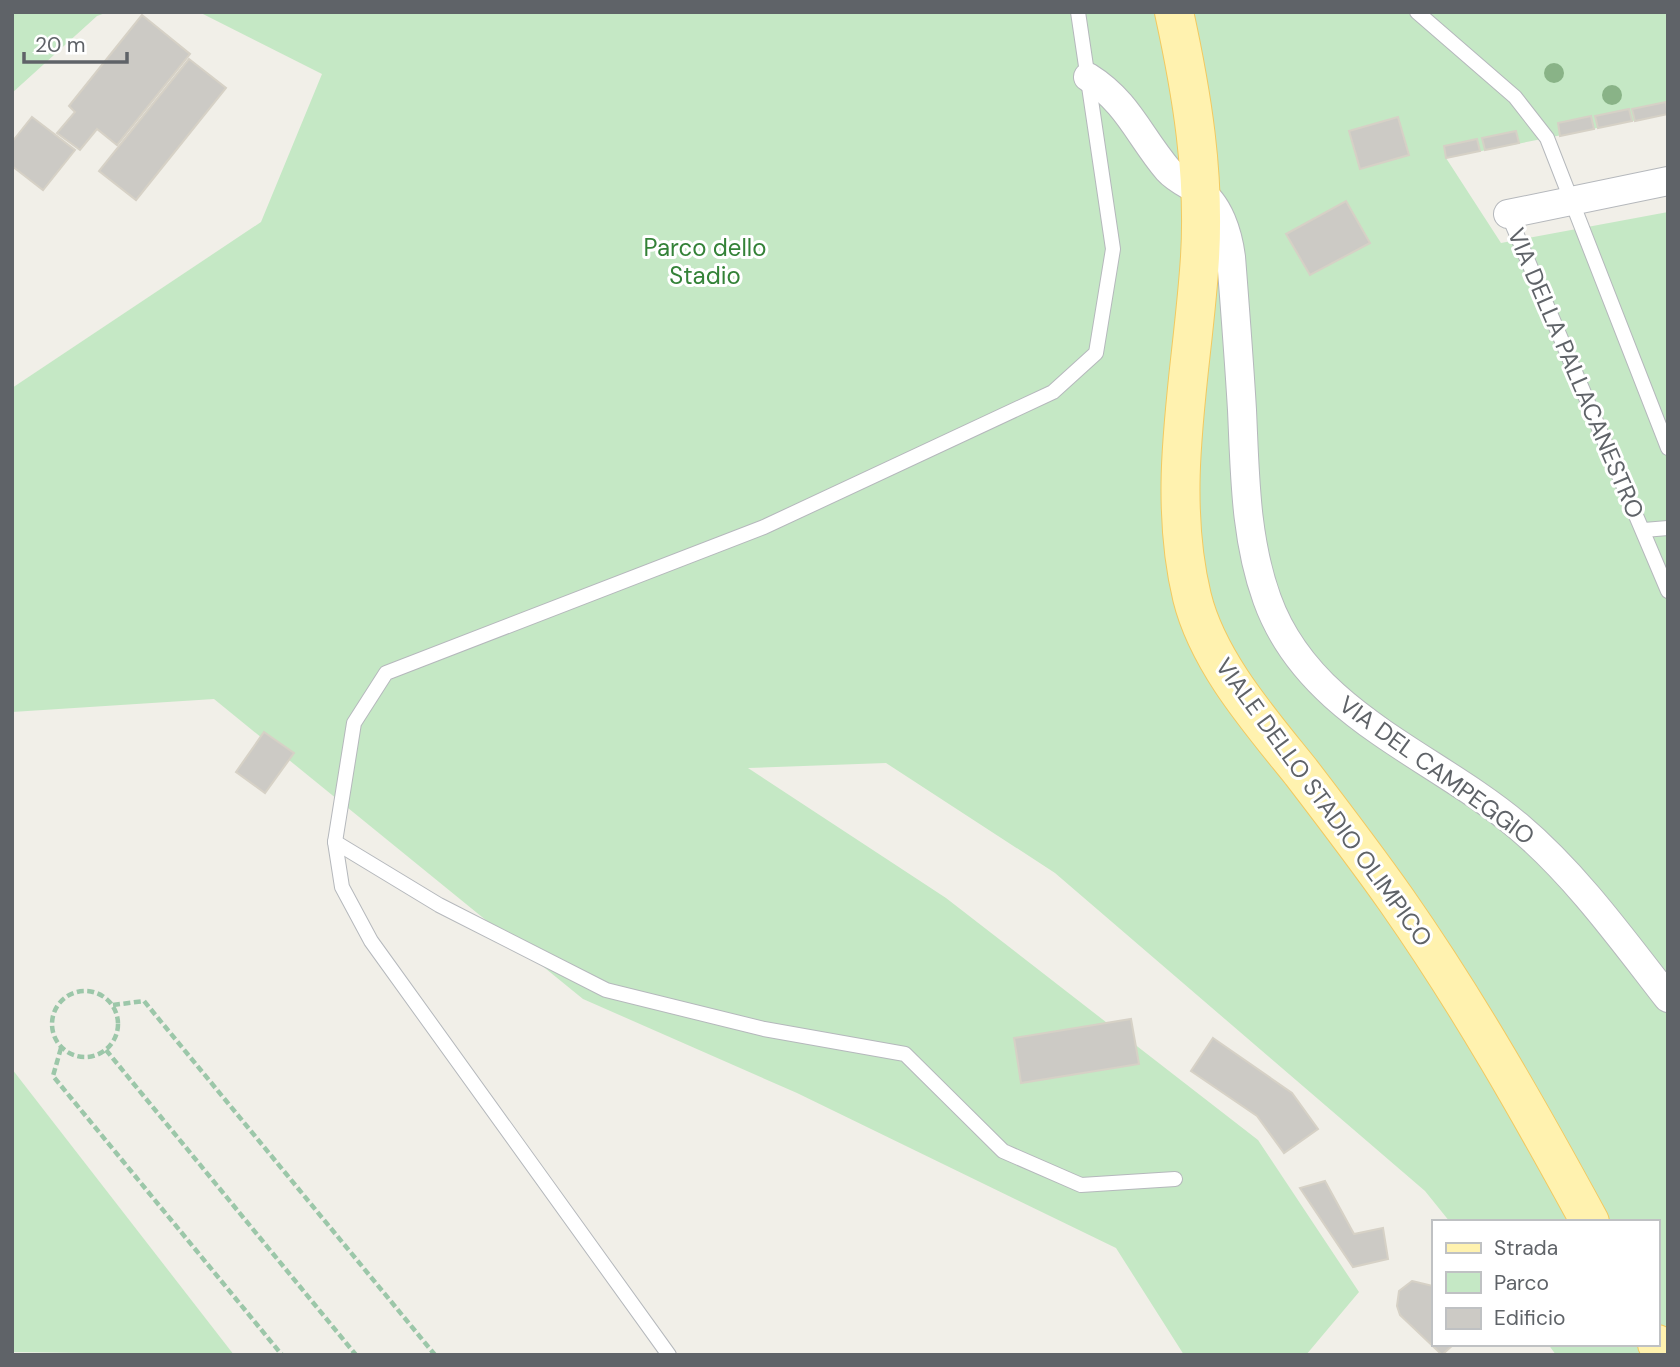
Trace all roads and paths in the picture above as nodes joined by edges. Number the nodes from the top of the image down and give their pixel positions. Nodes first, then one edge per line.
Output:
1 (1174, 12) edge
2 (1417, 12) edge
3 (1079, 16) edge
4 (1088, 77) junction
5 (1668, 181) edge
6 (1201, 192) junction
7 (1571, 202) junction
8 (1508, 214) joint
9 (1668, 448) edge
10 (1668, 528) edge
11 (1644, 530) junction
12 (1668, 591) edge
13 (335, 842) junction
14 (1668, 998) edge
15 (113, 1005) junction
16 (61, 1048) junction
17 (106, 1050) junction
18 (1175, 1179) dead end
19 (1589, 1220) edge
20 (282, 1355) edge
21 (356, 1355) edge
22 (435, 1355) edge
23 (669, 1355) edge

1 - 6 main road, VIALE DELLO STADIO OLIMPICO
2 - 7 lane
3 - 4 lane
4 - 6 street
4 - 13 lane
5 - 7 street, VIA DELLA PALLACANESTRO
6 - 14 street, VIA DEL CAMPEGGIO
6 - 19 main road, VIALE DELLO STADIO OLIMPICO
7 - 8 street, VIA DELLA PALLACANESTRO
7 - 9 lane
8 - 11 lane, VIA DELLA PALLACANESTRO
10 - 11 lane
11 - 12 lane, VIA DELLA PALLACANESTRO
13 - 18 lane
13 - 23 lane
15 - 16 path
15 - 17 path
15 - 22 path
16 - 17 path
16 - 20 path
17 - 21 path

